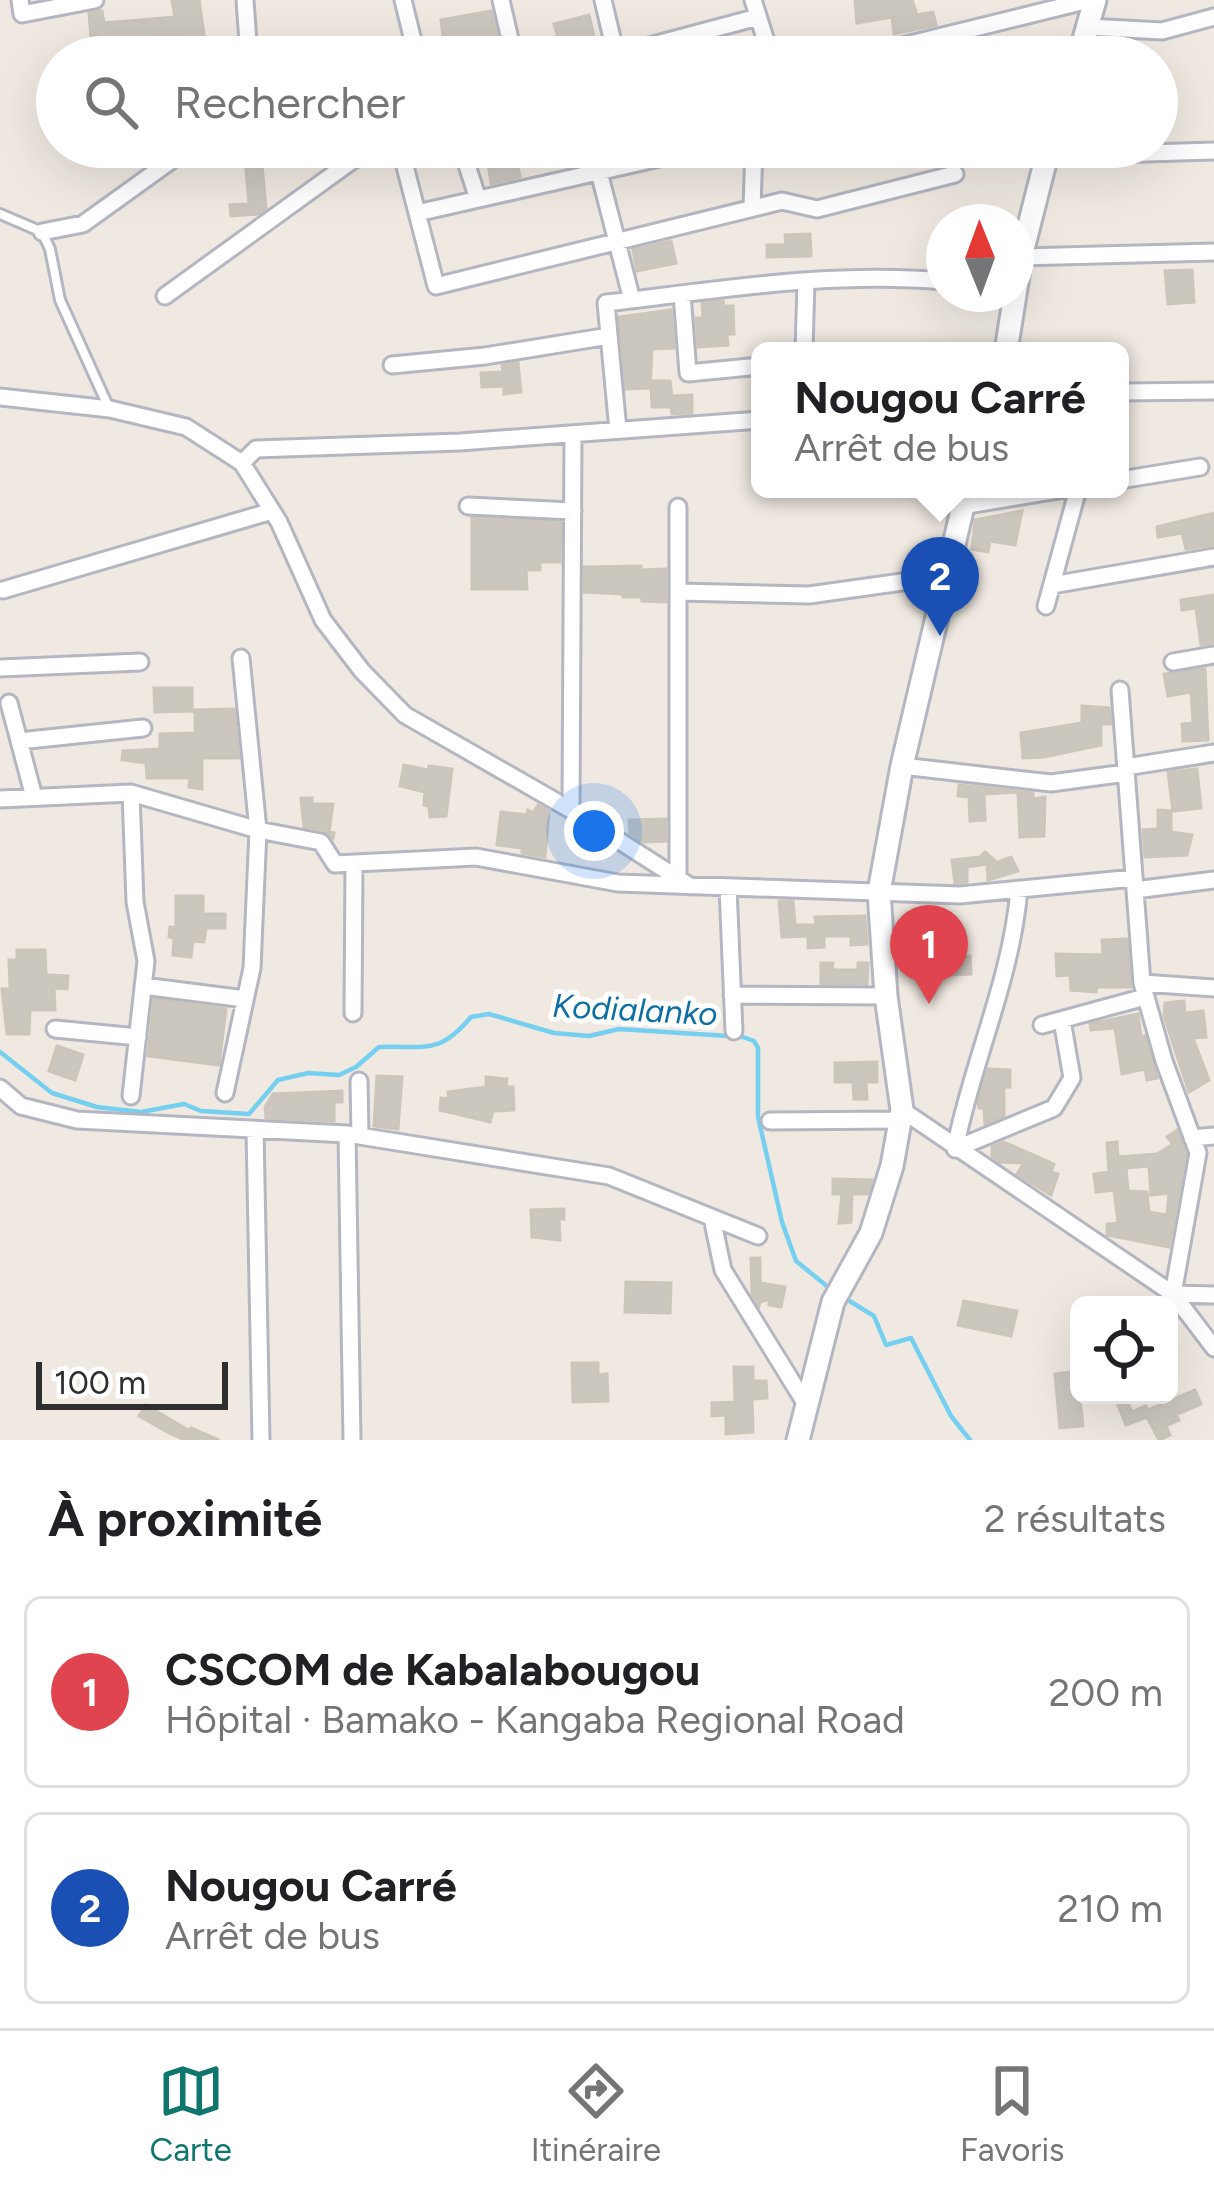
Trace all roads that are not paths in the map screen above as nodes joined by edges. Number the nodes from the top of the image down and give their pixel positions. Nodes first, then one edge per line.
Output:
1 (20, 0) edge
2 (95, 0) edge
3 (245, 0) edge
4 (403, 0) edge
5 (501, 0) edge
6 (603, 0) edge
7 (1092, 0) edge
8 (755, 8) edge
9 (1214, 17) edge
10 (1088, 27) junction
11 (248, 36) edge
12 (412, 36) edge
13 (509, 36) edge
14 (609, 36) edge
15 (672, 36) edge
16 (944, 36) edge
17 (1085, 36) edge
18 (1178, 151) edge
19 (1214, 151) edge
20 (161, 168) edge
21 (342, 168) edge
22 (405, 168) edge
23 (468, 168) edge
24 (616, 168) edge
25 (753, 168) edge
26 (1044, 168) edge
27 (598, 172) junction
28 (955, 174) dead end
29 (478, 199) junction
30 (752, 208) junction
31 (1034, 209) edge
32 (417, 213) junction
33 (0, 214) edge
34 (42, 232) junction
35 (617, 241) junction
36 (1214, 252) edge
37 (1034, 257) edge
38 (926, 280) edge
39 (806, 281) junction
40 (682, 294) junction
41 (166, 296) dead end
42 (632, 300) junction
43 (1013, 312) edge
44 (610, 336) junction
45 (804, 342) edge
46 (1008, 342) edge
47 (392, 365) dead end
48 (751, 367) edge
49 (1214, 391) edge
50 (1129, 392) edge
51 (0, 397) edge
52 (110, 409) junction
53 (751, 421) edge
54 (618, 430) junction
55 (573, 434) junction
56 (242, 463) junction
57 (1199, 466) dead end
58 (1129, 478) edge
59 (964, 498) edge
60 (1076, 498) edge
61 (468, 506) dead end
62 (678, 507) dead end
63 (272, 511) junction
64 (573, 512) junction
65 (1214, 557) edge
66 (945, 576) junction
67 (1052, 585) junction
68 (4, 590) dead end
69 (678, 592) junction
70 (1046, 606) dead end
71 (1214, 655) edge
72 (241, 658) dead end
73 (140, 662) dead end
74 (1173, 662) dead end
75 (0, 668) edge
76 (1120, 691) dead end
77 (9, 703) dead end
78 (143, 728) dead end
79 (19, 741) junction
80 (1214, 753) edge
81 (902, 766) junction
82 (1126, 770) junction
83 (130, 793) junction
84 (34, 797) junction
85 (0, 799) edge
86 (571, 810) junction
87 (258, 830) junction
88 (354, 864) junction
89 (684, 880) junction
90 (1214, 880) edge
91 (1134, 884) junction
92 (728, 887) junction
93 (1019, 889) junction
94 (879, 892) junction
95 (143, 986) junction
96 (1214, 988) edge
97 (1144, 990) junction
98 (732, 995) junction
99 (886, 996) junction
100 (245, 999) junction
101 (353, 1013) dead end
102 (1062, 1020) junction
103 (1042, 1025) dead end
104 (55, 1029) dead end
105 (734, 1030) dead end
106 (137, 1036) junction
107 (359, 1081) dead end
108 (0, 1088) edge
109 (225, 1093) dead end
110 (130, 1096) dead end
111 (901, 1115) junction
112 (770, 1121) dead end
113 (255, 1130) junction
114 (353, 1135) junction
115 (1214, 1136) edge
116 (1192, 1138) junction
117 (955, 1149) junction
118 (712, 1217) junction
119 (758, 1236) dead end
120 (1173, 1294) junction
121 (1214, 1295) edge
122 (1214, 1348) edge
123 (807, 1406) junction
124 (261, 1440) edge
125 (352, 1440) edge
126 (798, 1440) edge

1 - 2 street
3 - 11 street
4 - 12 street
5 - 13 street
6 - 14 street
7 - 10 street
7 - 16 street
8 - 15 street
9 - 10 street
10 - 17 street
18 - 19 street
20 - 34 street
21 - 41 street
22 - 32 street
23 - 29 street
24 - 27 street
25 - 30 street
26 - 31 street
27 - 29 street
27 - 35 street
28 - 30 street
29 - 32 street
30 - 35 street
32 - 35 street
33 - 34 lane
34 - 52 lane
35 - 42 street
36 - 37 street
38 - 39 street
39 - 40 street
39 - 45 street
40 - 42 street
40 - 48 street
42 - 44 street
43 - 46 street
44 - 47 street
44 - 54 street
49 - 50 street
51 - 52 street
52 - 56 street
53 - 54 street
54 - 55 street
55 - 56 street
55 - 64 street
56 - 63 street
57 - 58 street
59 - 66 street
60 - 67 street
61 - 64 street
62 - 69 street
63 - 68 street
63 - 86 street
64 - 86 street
65 - 67 street
66 - 69 street
66 - 81 street
67 - 70 street
69 - 89 street
71 - 74 street
72 - 87 street
73 - 75 street
76 - 82 street
77 - 79 street
78 - 79 street
79 - 84 street
80 - 82 street
81 - 82 street
81 - 94 street
82 - 91 street
83 - 84 street
83 - 87 street
83 - 95 street
84 - 85 street
86 - 89 street
87 - 88 street
87 - 100 street
88 - 89 street
88 - 101 street
89 - 92 street
90 - 91 street
91 - 93 street
91 - 97 street
92 - 94 street
92 - 98 street
93 - 94 street
93 - 117 street
94 - 99 street
95 - 100 street
95 - 106 street
96 - 97 street
97 - 102 street
97 - 116 street
98 - 99 street
98 - 105 street
99 - 111 street
100 - 109 street
102 - 103 street
102 - 117 street
104 - 106 street
106 - 110 street
107 - 114 street
108 - 113 street
111 - 112 street
111 - 117 street
111 - 123 street
113 - 114 street
113 - 124 street
114 - 118 street
114 - 125 street
115 - 116 street
116 - 120 street
117 - 120 street
118 - 119 street
118 - 123 street
120 - 121 street
120 - 122 street
123 - 126 street

